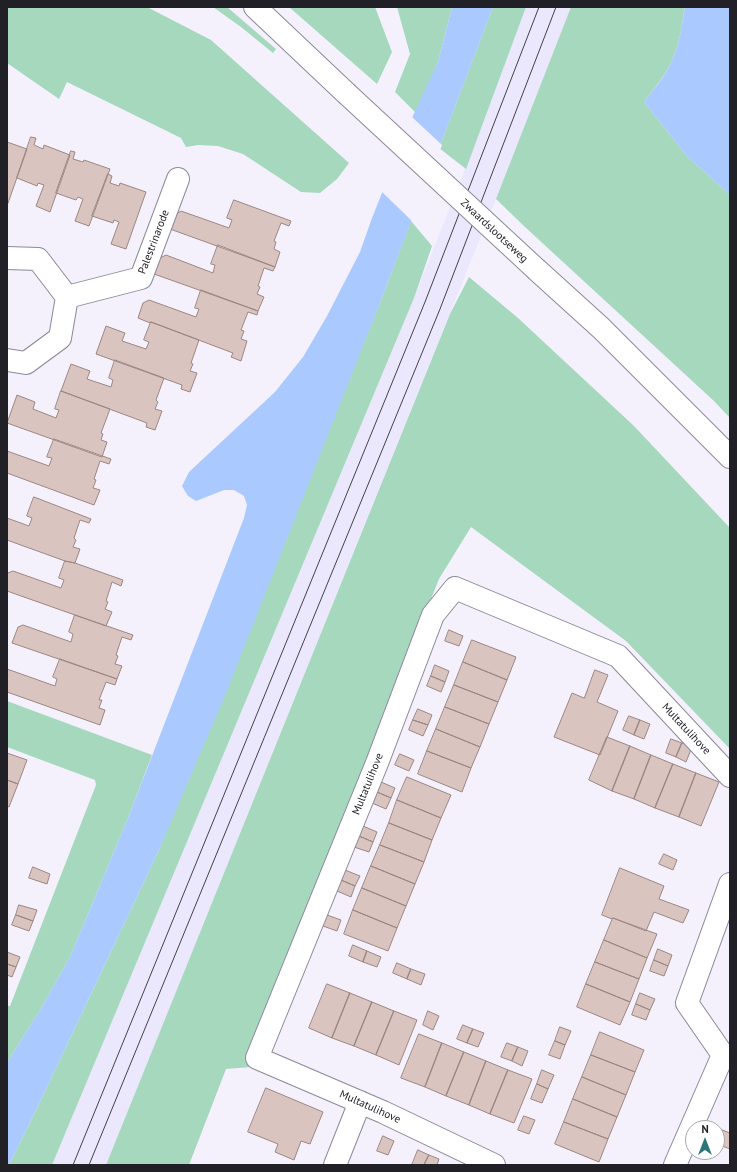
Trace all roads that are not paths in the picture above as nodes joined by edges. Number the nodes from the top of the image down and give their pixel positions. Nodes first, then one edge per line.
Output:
1 (255, 7) edge
2 (178, 180) dead end
3 (7, 258) edge
4 (67, 297) junction
5 (7, 360) edge
6 (730, 457) edge
7 (730, 776) edge
8 (730, 884) edge
9 (727, 1056) edge
10 (360, 1102) junction
11 (335, 1165) edge
12 (494, 1165) edge
13 (675, 1165) edge

1 - 6 street, Zwaardslootseweg, bridge
2 - 4 street, Palestrinarode
3 - 4 street
4 - 5 street
7 - 10 street, Multatulihove
8 - 9 street
9 - 13 street
10 - 11 street
10 - 12 street, Multatulihove

